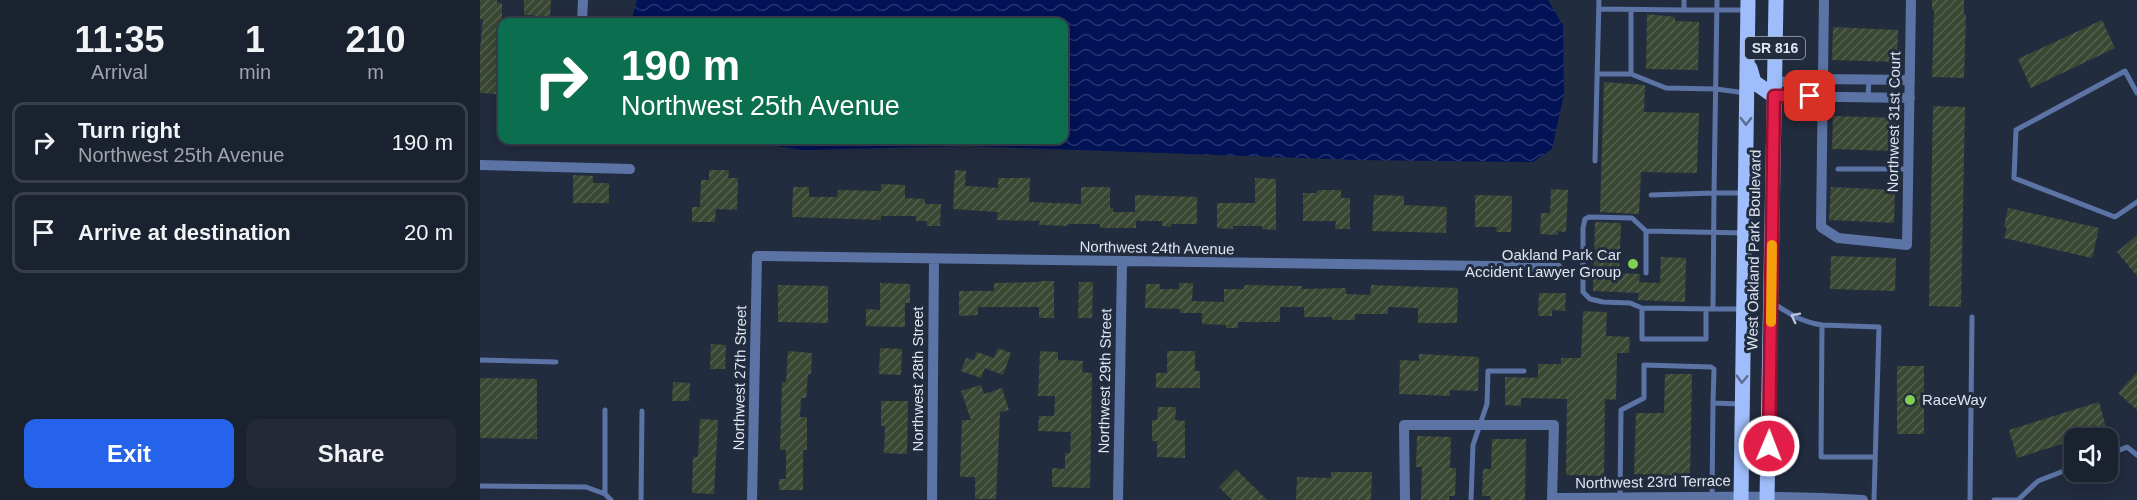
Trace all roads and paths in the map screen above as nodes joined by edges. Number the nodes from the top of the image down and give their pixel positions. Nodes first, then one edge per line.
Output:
1 (582, 0) edge
2 (1599, 0) edge
3 (1684, 0) edge
4 (1717, 0) edge
5 (1776, 0) edge
6 (1824, 0) edge
7 (1911, 0) edge
8 (1748, 5) edge
9 (1599, 9) junction
10 (1631, 10) junction
11 (1684, 10) junction
12 (1717, 10) junction
13 (582, 18) edge
14 (1748, 59) junction
15 (1631, 74) junction
16 (1598, 75) junction
17 (1823, 79) junction
18 (1869, 79) junction
19 (1775, 80) junction
20 (1910, 80) junction
21 (1716, 89) junction
22 (1747, 93) junction
23 (2137, 93) edge
24 (1774, 96) junction
25 (1823, 96) junction
26 (1868, 98) junction
27 (1910, 98) junction
28 (1774, 124) junction
29 (1595, 161) dead end
30 (480, 165) edge
31 (1838, 169) dead end
32 (1909, 169) junction
33 (630, 170) dead end
34 (1714, 193) junction
35 (1746, 193) junction
36 (1651, 195) dead end
37 (2137, 202) edge
38 (1646, 231) junction
39 (1745, 232) junction
40 (1713, 233) junction
41 (757, 256) joint
42 (934, 259) junction
43 (1122, 262) junction
44 (1557, 267) dead end
45 (1646, 273) dead end
46 (1772, 302) junction
47 (1642, 308) junction
48 (1709, 309) junction
49 (1744, 309) junction
50 (1972, 317) dead end
51 (1822, 325) junction
52 (480, 360) edge
53 (556, 362) dead end
54 (1524, 371) dead end
55 (1713, 403) junction
56 (1742, 404) junction
57 (605, 410) dead end
58 (642, 411) dead end
59 (1479, 424) junction
60 (2118, 450) edge
61 (2137, 455) edge
62 (1875, 458) junction
63 (2064, 471) edge
64 (480, 486) edge
65 (605, 494) junction
66 (1741, 498) edge
67 (1768, 498) edge
68 (1552, 499) edge
69 (1613, 499) edge
70 (1682, 499) edge
71 (1712, 499) edge
72 (1817, 499) edge
73 (611, 500) edge
74 (641, 500) edge
75 (752, 500) edge
76 (932, 500) edge
77 (1118, 500) edge
78 (1405, 500) edge
79 (1471, 500) edge
80 (1863, 500) edge
81 (1874, 500) edge
82 (1970, 500) edge
83 (1994, 500) edge
84 (2019, 500) edge

1 - 13 street
2 - 9 lane
3 - 11 lane
4 - 12 lane
5 - 19 main road, West Oakland Park Boulevard / SR 816
6 - 17 street
7 - 20 street, Northwest 31st Court
8 - 12 lane
8 - 14 main road, West Oakland Park Boulevard / SR 816
9 - 10 lane
9 - 16 lane
10 - 11 lane
10 - 15 lane
11 - 12 lane
12 - 21 lane
14 - 22 main road, West Oakland Park Boulevard / SR 816
14 - 24 main road
15 - 16 lane
15 - 21 lane
16 - 29 lane
17 - 18 street
17 - 19 street
17 - 25 street
18 - 20 street
18 - 26 lane
19 - 24 main road, West Oakland Park Boulevard / SR 816
20 - 27 street, Northwest 31st Court
21 - 22 lane
21 - 34 lane
22 - 28 main road
22 -> 35 main road, West Oakland Park Boulevard / SR 816
23 - 37 lane
24 - 25 street
24 - 28 main road, West Oakland Park Boulevard / SR 816
25 - 26 street
25 - 32 street, Northwest 31st Court
26 - 27 street
27 - 32 street, Northwest 31st Court
28 - 46 main road, West Oakland Park Boulevard / SR 816
30 - 33 street
31 - 32 lane
34 - 35 lane
34 - 36 lane
34 - 40 lane
35 - 39 main road, West Oakland Park Boulevard / SR 816
38 - 40 lane
38 - 45 lane
38 - 47 lane
39 - 40 lane
39 - 49 main road, West Oakland Park Boulevard / SR 816
40 - 48 lane
41 - 42 street, Northwest 24th Avenue
41 - 75 street, Northwest 27th Street
42 - 43 street, Northwest 24th Avenue
42 - 76 street, Northwest 28th Street
43 - 44 street, Northwest 24th Avenue
43 - 77 street, Northwest 29th Street
51 -> 46 lane
46 - 67 main road, West Oakland Park Boulevard / SR 816
47 - 48 lane
47 - 48 lane
48 - 49 lane
49 -> 56 main road, West Oakland Park Boulevard / SR 816
50 - 82 lane
51 - 62 lane
51 - 62 lane
52 - 53 lane
54 - 59 lane
55 - 56 lane
55 - 69 lane
55 - 71 lane
56 - 66 main road, West Oakland Park Boulevard / SR 816
57 - 65 lane
58 - 74 lane
59 - 68 street
59 - 78 street
59 - 79 lane
60 - 61 lane
62 - 81 lane
63 - 84 lane
64 - 65 lane
65 - 73 lane
66 - 67 street, Northwest 23rd Terrace
66 - 71 street, Northwest 23rd Terrace
67 - 72 street, Northwest 23rd Terrace
68 - 69 street, Northwest 23rd Terrace
69 - 70 street, Northwest 23rd Terrace
70 - 71 street, Northwest 23rd Terrace
72 - 80 street, Northwest 23rd Terrace
83 - 84 lane

